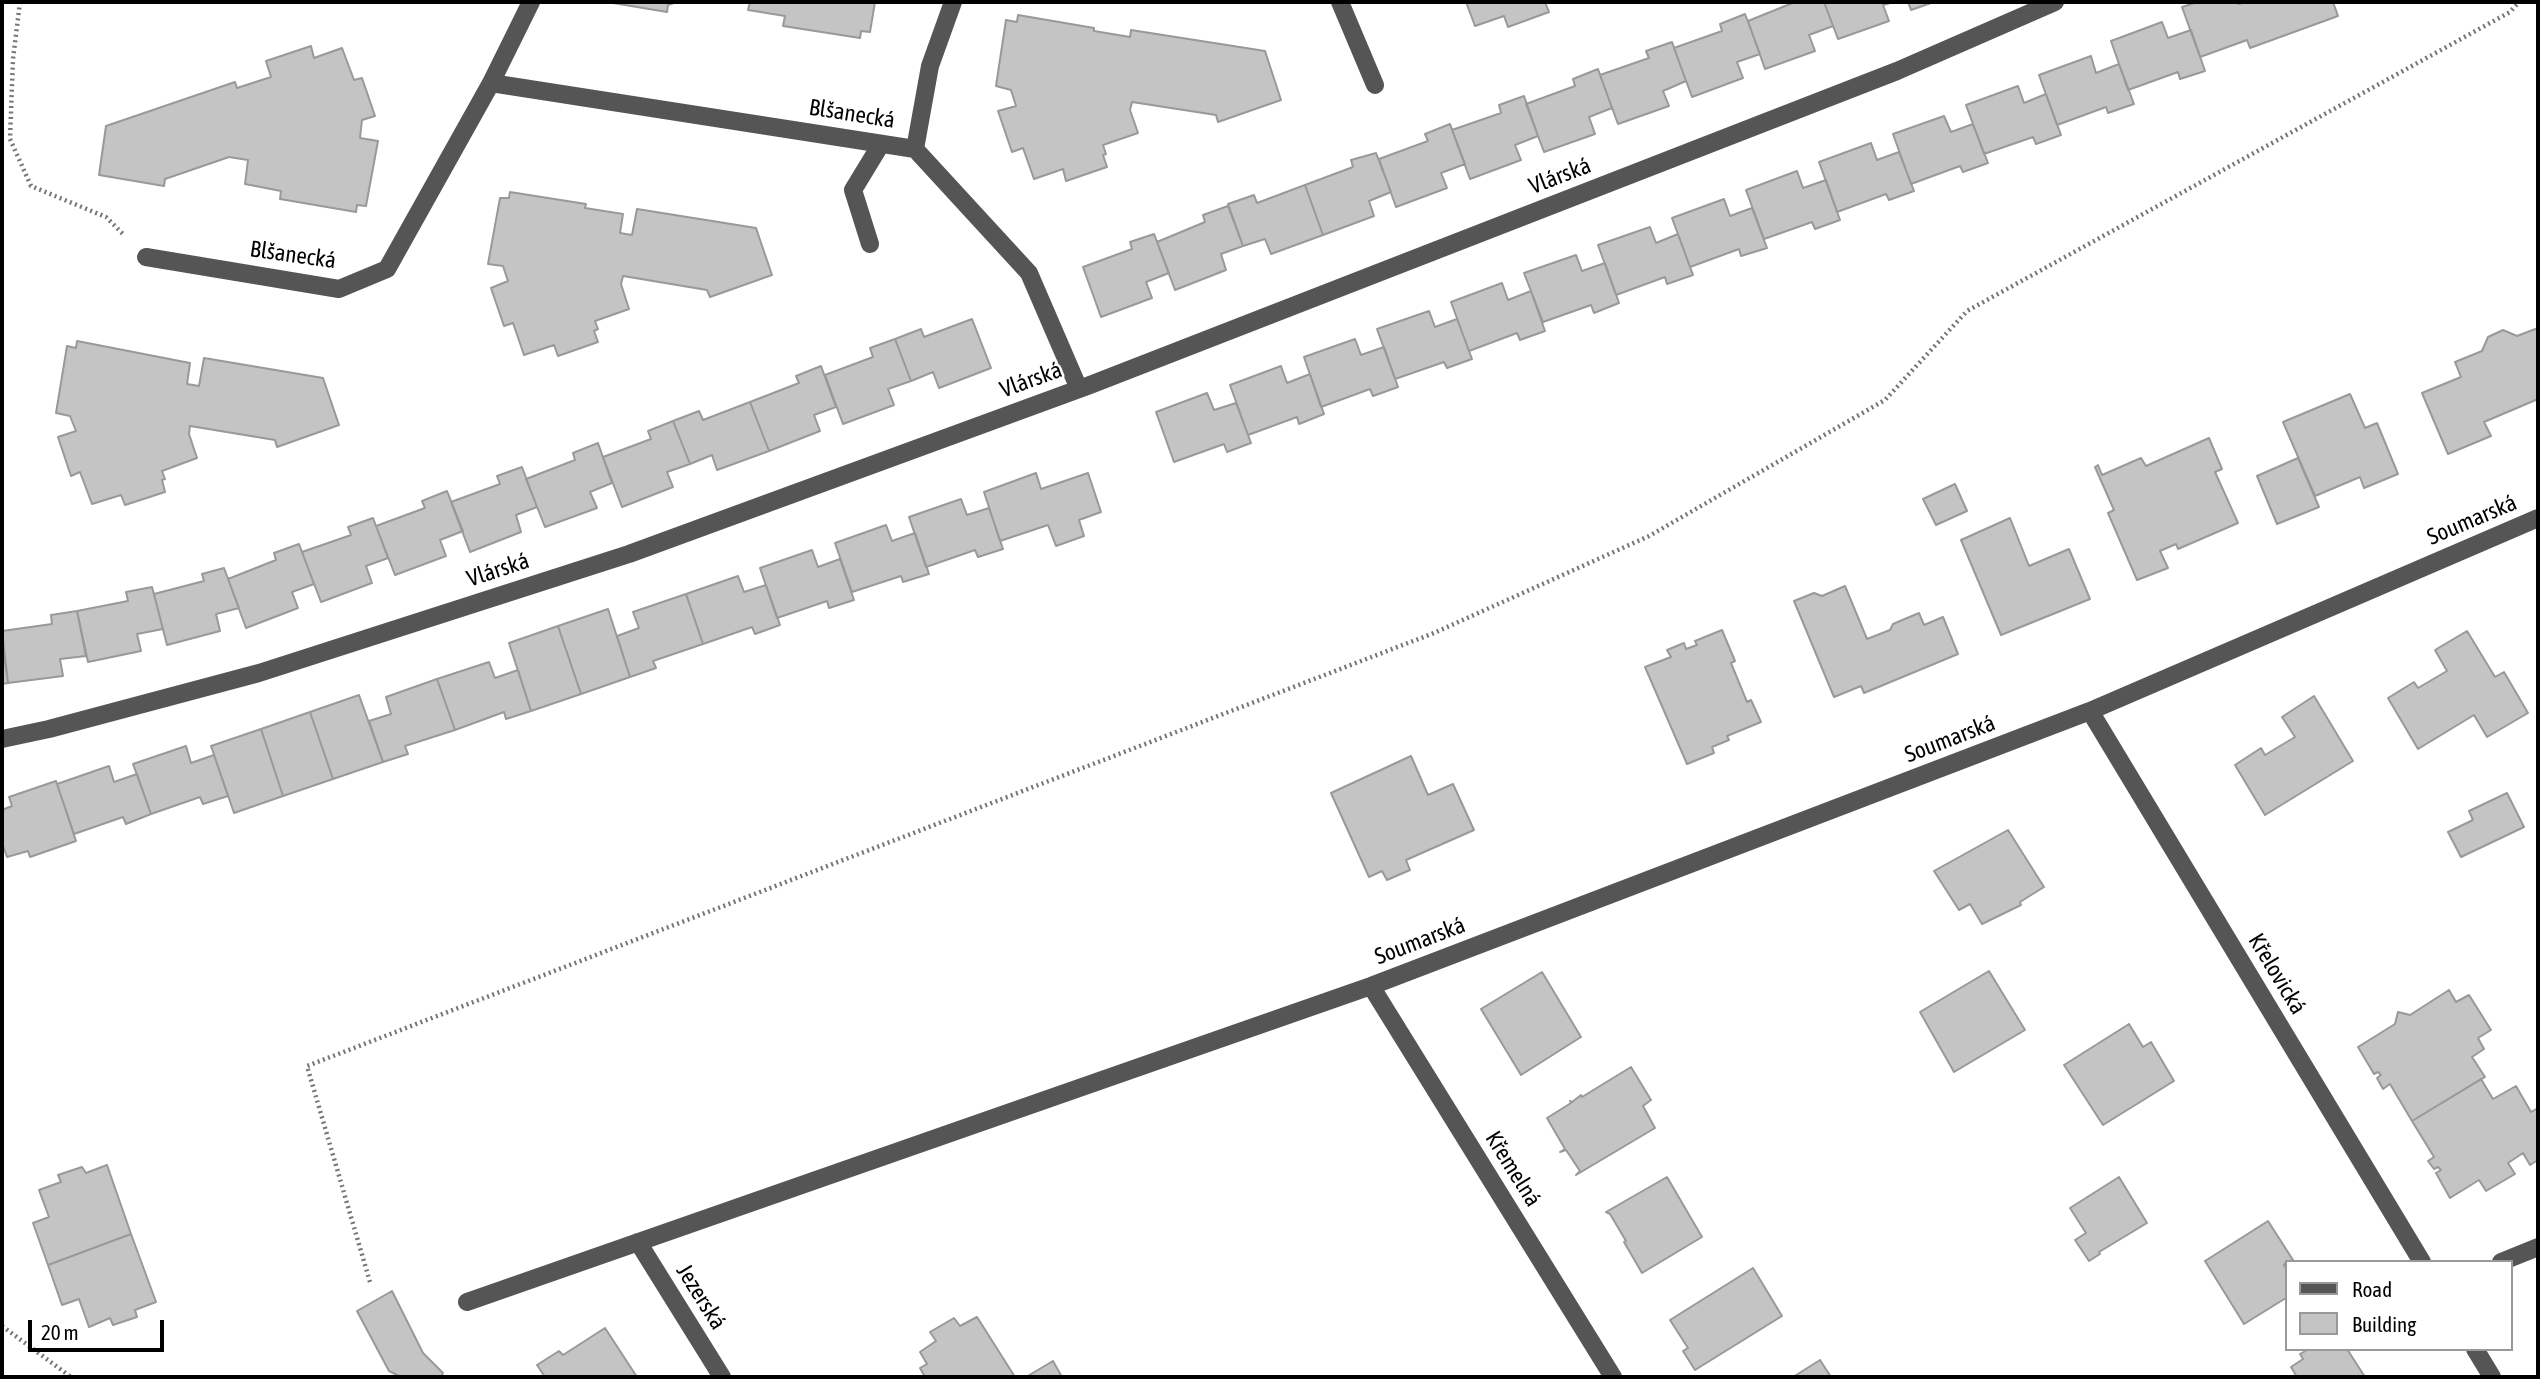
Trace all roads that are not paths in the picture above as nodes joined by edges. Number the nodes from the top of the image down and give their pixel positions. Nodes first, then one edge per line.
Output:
1 (531, 2) edge
2 (953, 2) edge
3 (1340, 2) edge
4 (2055, 2) edge
5 (491, 83) junction
6 (1375, 85) dead end
7 (881, 144) junction
8 (915, 149) junction
9 (870, 244) dead end
10 (146, 257) road end
11 (1079, 389) junction
12 (2538, 518) edge
13 (2090, 711) junction
14 (2, 739) edge
15 (1371, 986) junction
16 (638, 1242) junction
17 (2538, 1247) edge
18 (2421, 1260) edge
19 (2506, 1260) edge
20 (467, 1301) dead end
21 (2476, 1351) edge
22 (722, 1377) edge
23 (1613, 1377) edge
24 (2492, 1377) edge

1 - 5 street, Blšanecká
2 - 8 street, Blšanecká
3 - 6 street
4 - 11 street, Vlárská
5 - 7 street, Blšanecká
5 - 10 street, Blšanecká
7 - 8 street, Blšanecká
7 - 9 street
8 - 11 street, Blšanecká
11 - 14 street, Vlárská
12 - 13 street, Soumarská
13 - 15 street, Soumarská
13 - 18 street, Křelovická
15 - 16 street, Soumarská
15 - 23 street, Křemelná
16 - 20 street, Soumarská
16 - 22 street, Jezerská
17 - 19 street
21 - 24 street

